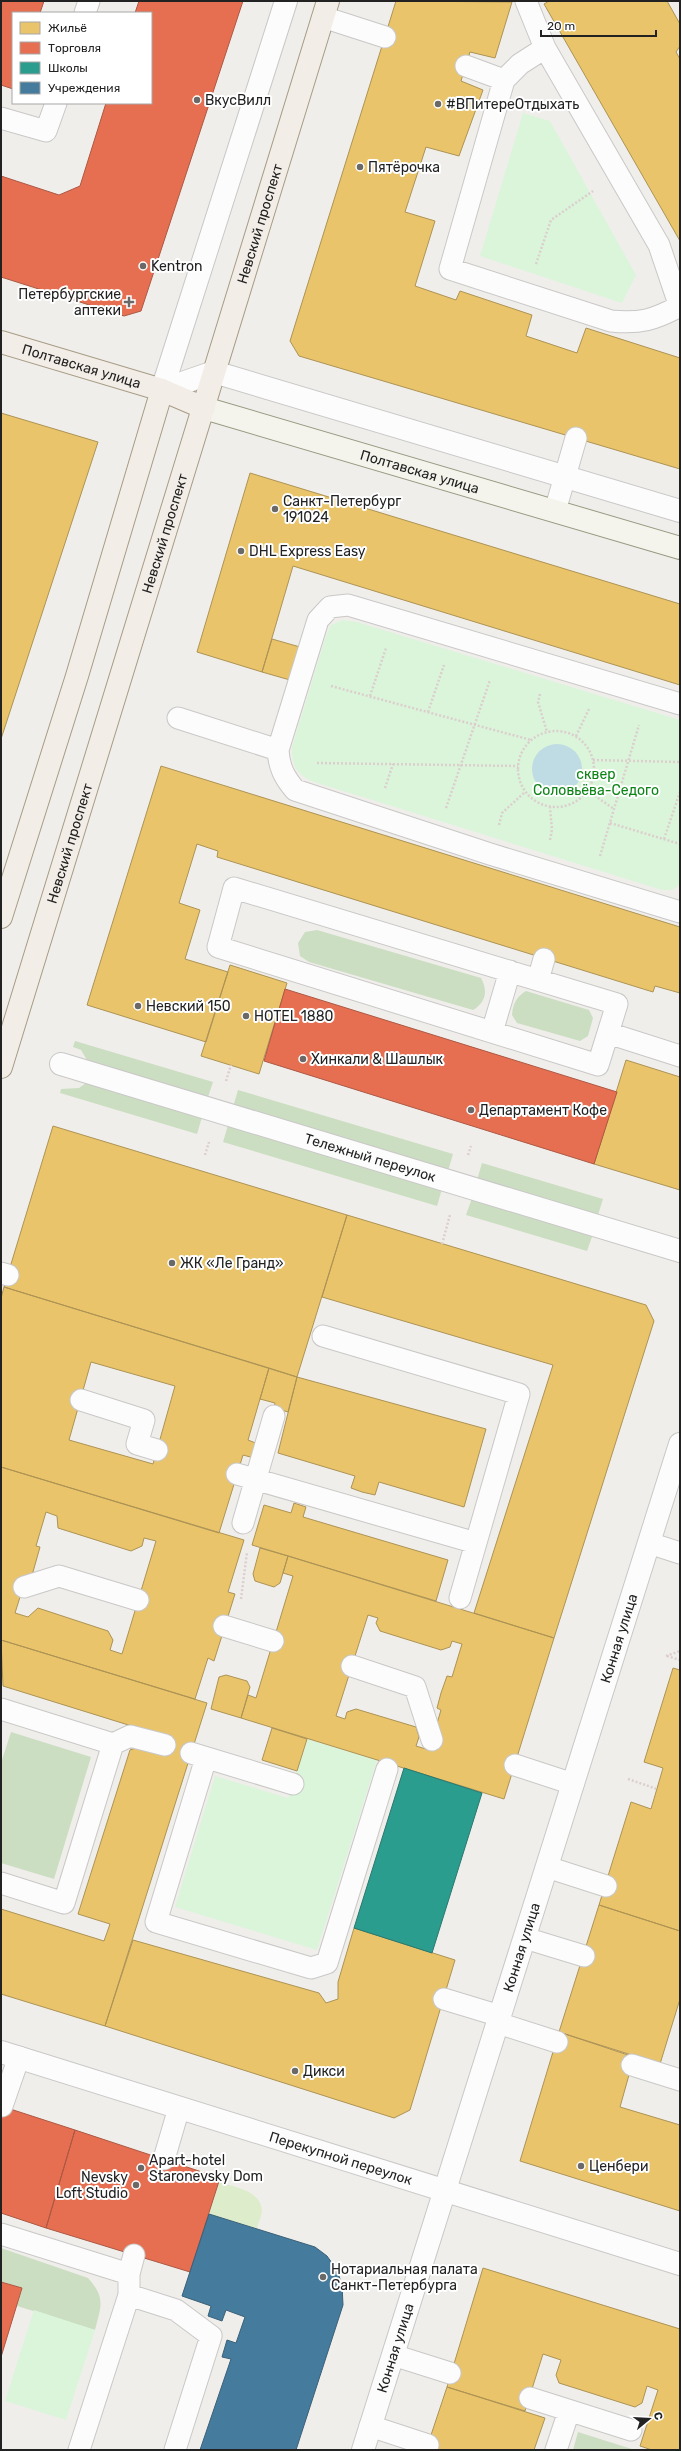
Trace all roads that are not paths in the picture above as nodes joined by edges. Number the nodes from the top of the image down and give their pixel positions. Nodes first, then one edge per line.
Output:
1 (89, 1) edge
2 (286, 1) edge
3 (526, 1) edge
4 (326, 9) edge
5 (85, 12) edge
6 (385, 37) dead end
7 (545, 48) junction
8 (466, 66) dead end
9 (504, 80) junction
10 (56, 104) edge
11 (1, 118) edge
12 (680, 306) edge
13 (1, 342) edge
14 (214, 372) junction
15 (162, 390) junction
16 (204, 408) junction
17 (576, 438) dead end
18 (565, 477) junction
19 (554, 511) junction
20 (680, 511) edge
21 (680, 548) edge
22 (680, 704) edge
23 (178, 718) dead end
24 (278, 756) junction
25 (680, 912) edge
26 (1, 917) edge
27 (544, 959) dead end
28 (510, 971) junction
29 (538, 980) junction
30 (492, 1032) junction
31 (608, 1033) junction
32 (680, 1056) edge
33 (60, 1064) dead end
34 (1, 1067) edge
35 (680, 1251) edge
36 (323, 1336) dead end
37 (81, 1400) dead end
38 (274, 1416) dead end
39 (680, 1444) edge
40 (157, 1450) dead end
41 (247, 1476) junction
42 (243, 1523) road end
43 (476, 1543) junction
44 (649, 1543) junction
45 (680, 1553) edge
46 (24, 1587) dead end
47 (460, 1598) dead end
48 (138, 1600) dead end
49 (228, 1627) road end
50 (273, 1642) dead end
51 (352, 1666) dead end
52 (1, 1709) edge
53 (432, 1740) dead end
54 (113, 1744) junction
55 (165, 1745) dead end
56 (515, 1765) dead end
57 (387, 1769) dead end
58 (293, 1784) dead end
59 (573, 1784) junction
60 (547, 1867) junction
61 (1, 1883) edge
62 (606, 1886) dead end
63 (525, 1938) junction
64 (584, 1956) dead end
65 (444, 1999) dead end
66 (499, 2020) junction
67 (557, 2042) dead end
68 (10, 2055) edge
69 (632, 2065) dead end
70 (680, 2080) edge
71 (2, 2106) dead end
72 (179, 2108) junction
73 (164, 2159) dead end
74 (445, 2191) junction
75 (1, 2234) edge
76 (680, 2264) edge
77 (128, 2295) junction
78 (393, 2355) junction
79 (450, 2373) dead end
80 (530, 2398) dead end
81 (570, 2411) junction
82 (370, 2426) junction
83 (631, 2430) dead end
84 (428, 2445) dead end
85 (79, 2450) edge
86 (175, 2450) edge
87 (363, 2450) edge
88 (556, 2450) edge

1 - 5 lane
2 - 15 street
3 - 7 lane
4 - 6 lane
4 - 14 main road, Невский проспект
7 - 9 lane
7 - 12 lane
8 - 9 lane
9 - 12 lane
10 - 11 lane
13 - 15 main road, Полтавская улица
14 - 15 street
14 - 16 main road, Невский проспект
14 - 18 street
15 - 16 main road, Полтавская улица
15 - 26 main road
16 - 19 street, Полтавская улица
16 - 34 main road, Невский проспект
17 - 18 lane
18 - 19 lane
18 - 20 street
19 - 21 street, Полтавская улица
22 - 24 lane
23 - 24 lane
24 - 25 lane
27 - 29 lane
28 - 29 lane
28 - 30 lane
28 - 30 lane
29 - 31 lane
30 - 31 lane
31 - 32 lane
33 - 35 street, Тележный переулок
36 - 43 lane
37 - 40 lane
38 - 41 lane
39 - 44 street, Конная улица
41 - 42 lane
41 - 43 lane
43 - 47 lane
44 - 45 lane
44 - 59 street, Конная улица
46 - 48 lane
49 - 50 lane
51 - 53 lane
52 - 54 lane
54 - 55 lane
54 - 61 lane
56 - 59 lane
57 - 58 lane
59 - 60 street, Конная улица
60 - 62 lane
60 - 63 street, Конная улица
63 - 64 lane
63 - 66 street, Конная улица
65 - 66 lane
66 - 67 lane
66 - 74 street, Конная улица
68 - 71 lane
68 - 72 street, Перекупной переулок
69 - 70 lane
72 - 73 lane
72 - 74 street, Перекупной переулок
74 - 76 street, Перекупной переулок
74 - 78 street, Конная улица
75 - 77 lane
77 - 85 lane
77 - 86 lane
78 - 79 lane
78 - 82 street, Конная улица
80 - 81 lane
81 - 83 lane
81 - 88 lane
82 - 84 lane
82 - 87 street, Конная улица

